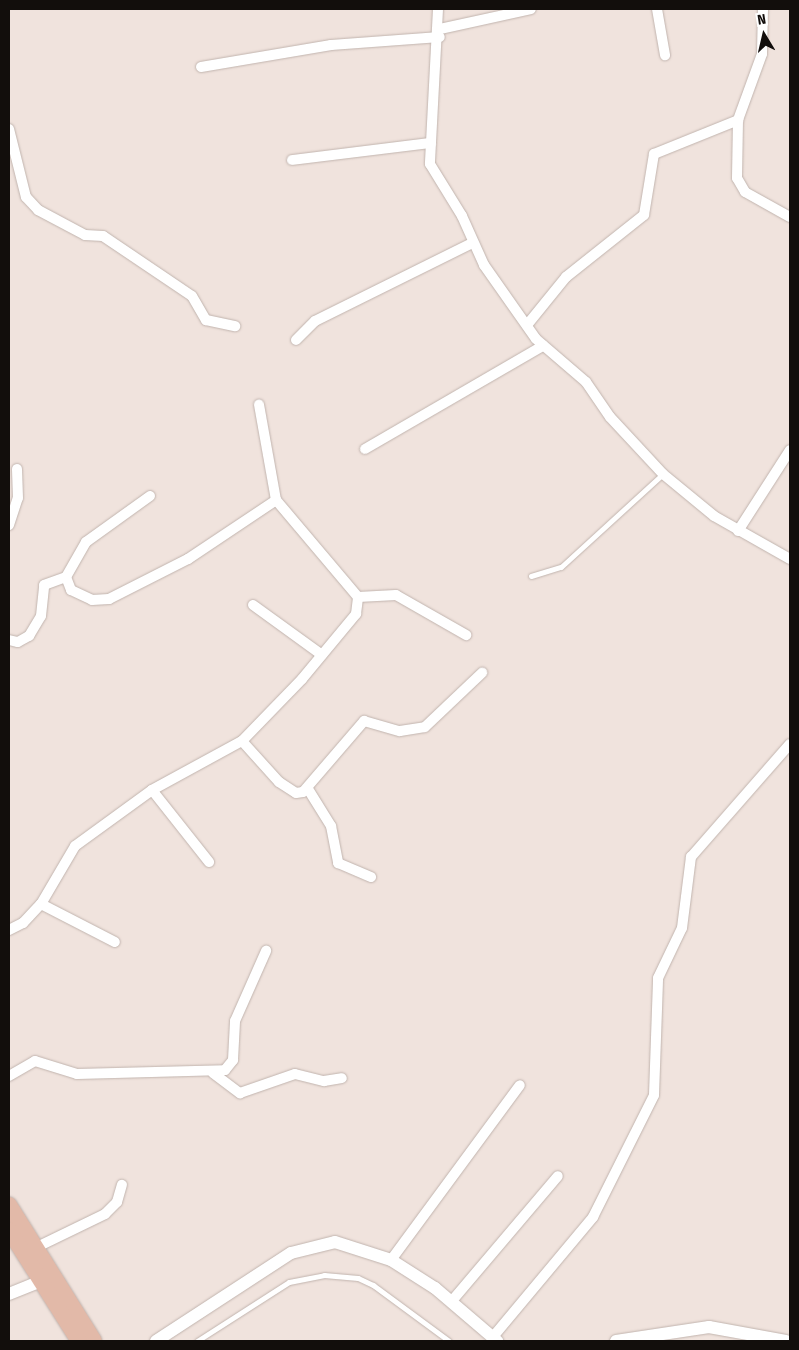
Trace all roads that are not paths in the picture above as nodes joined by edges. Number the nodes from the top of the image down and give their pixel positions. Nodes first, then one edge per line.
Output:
1 (438, 9) edge
2 (531, 9) edge
3 (657, 9) edge
4 (762, 9) edge
5 (440, 33) junction
6 (665, 55) dead end
7 (201, 66) dead end
8 (738, 120) junction
9 (9, 129) edge
10 (431, 143) junction
11 (292, 160) dead end
12 (790, 217) edge
13 (472, 243) junction
14 (527, 325) junction
15 (235, 326) dead end
16 (296, 340) dead end
17 (543, 346) junction
18 (259, 405) dead end
19 (365, 449) dead end
20 (790, 450) edge
21 (17, 469) dead end
22 (663, 474) junction
23 (150, 496) dead end
24 (276, 500) junction
25 (9, 525) edge
26 (738, 531) junction
27 (790, 559) edge
28 (531, 576) dead end
29 (66, 577) junction
30 (358, 598) junction
31 (253, 605) dead end
32 (466, 635) dead end
33 (9, 640) edge
34 (322, 655) junction
35 (482, 673) dead end
36 (242, 741) junction
37 (790, 744) edge
38 (308, 789) junction
39 (152, 790) junction
40 (210, 862) dead end
41 (372, 877) dead end
42 (41, 904) junction
43 (9, 930) edge
44 (115, 942) dead end
45 (266, 951) dead end
46 (213, 1073) junction
47 (9, 1076) edge
48 (342, 1078) dead end
49 (520, 1085) dead end
50 (558, 1176) dead end
51 (122, 1185) dead end
52 (9, 1205) edge
53 (9, 1230) edge
54 (35, 1248) junction
55 (391, 1260) junction
56 (41, 1281) junction
57 (9, 1294) edge
58 (451, 1302) junction
59 (495, 1340) edge
60 (79, 1341) edge
61 (94, 1341) edge
62 (156, 1341) edge
63 (197, 1341) edge
64 (449, 1341) edge
65 (616, 1341) edge
66 (786, 1341) edge

1 - 5 street
2 - 5 street
3 - 6 street
4 - 8 street
5 - 7 street
5 - 10 street
8 - 12 street
8 - 14 street
9 - 15 street
10 - 11 street
10 - 13 street
13 - 14 street
13 - 16 street
14 - 17 street
17 - 19 street
17 - 22 street
18 - 24 street
20 - 26 street
21 - 25 street
22 - 26 street
22 - 28 lane
23 - 29 street
24 - 29 street
24 - 30 street
26 - 27 street
29 - 33 street
30 - 32 street
30 - 34 street
31 - 34 street
34 - 36 street
35 - 38 street
36 - 38 street
36 - 39 street
37 - 59 street
38 - 41 street
39 - 40 street
39 - 42 street
42 - 43 street
42 - 44 street
45 - 46 street
46 - 47 street
46 - 48 street
49 - 55 street
50 - 58 street
51 - 54 street
52 - 54 main road
53 - 56 main road
54 - 61 main road
55 - 58 street
55 - 62 street
56 - 57 street
56 - 60 main road
58 - 59 street
63 - 64 lane
65 - 66 street

